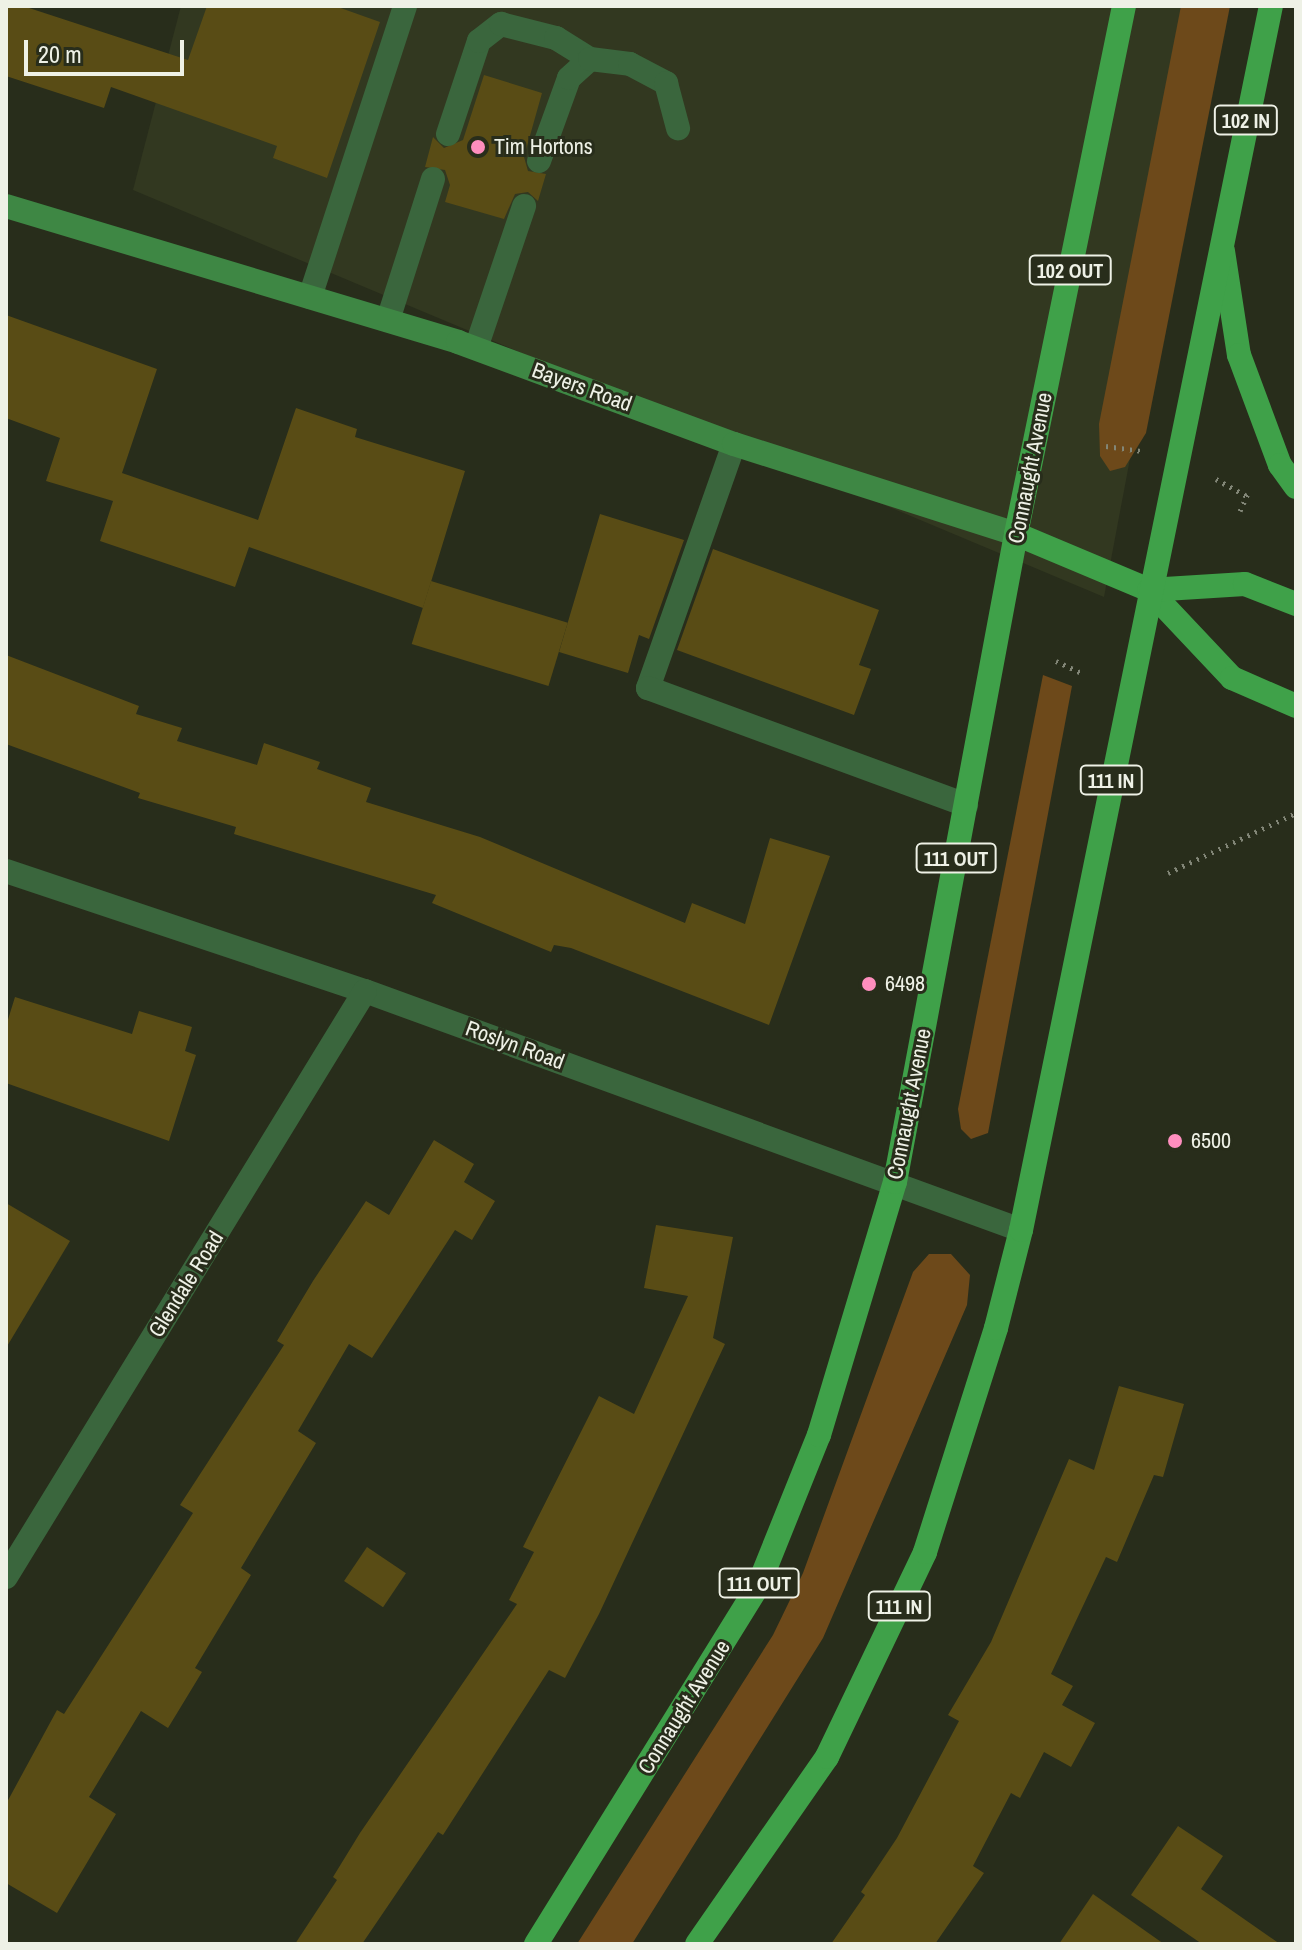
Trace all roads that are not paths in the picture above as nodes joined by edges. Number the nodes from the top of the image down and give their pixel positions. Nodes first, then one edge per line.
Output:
1 (405, 6) edge
2 (1124, 6) edge
3 (1271, 6) edge
4 (590, 59) junction
5 (678, 128) dead end
6 (448, 134) dead end
7 (539, 161) dead end
8 (433, 179) dead end
9 (6, 206) edge
10 (524, 206) dead end
11 (1221, 235) junction
12 (310, 297) junction
13 (388, 320) junction
14 (476, 348) junction
15 (734, 444) junction
16 (1296, 487) edge
17 (1016, 534) junction
18 (1149, 590) junction
19 (1296, 604) edge
20 (1296, 706) edge
21 (966, 805) junction
22 (6, 871) edge
23 (365, 991) junction
24 (895, 1182) junction
25 (1021, 1230) junction
26 (6, 1577) edge
27 (536, 1944) edge
28 (697, 1944) edge

1 - 12 street
2 - 17 main road, Connaught Avenue / 102 OUT
3 - 11 main road, 102 IN
4 - 5 street
4 - 6 street
4 - 7 street
8 - 13 street
9 - 12 main road, Bayers Road
10 - 14 street
11 - 16 main road
11 - 18 main road
12 - 13 main road, Bayers Road
13 - 14 main road, Bayers Road
14 - 15 main road, Bayers Road
15 - 17 main road, Bayers Road
15 - 21 street
17 - 18 main road, Bayers Road
17 - 21 main road, Connaught Avenue / 111 OUT
18 - 19 main road, Bayers Road
18 - 20 main road, Bayers Road
18 - 25 main road, 111 IN
21 - 24 main road, Connaught Avenue / 111 OUT
22 - 23 street, Roslyn Road
23 - 24 street, Roslyn Road
23 - 26 street, Glendale Road
24 - 25 street, Roslyn Road
24 - 27 main road, Connaught Avenue / 111 OUT
25 - 28 main road, 111 IN

